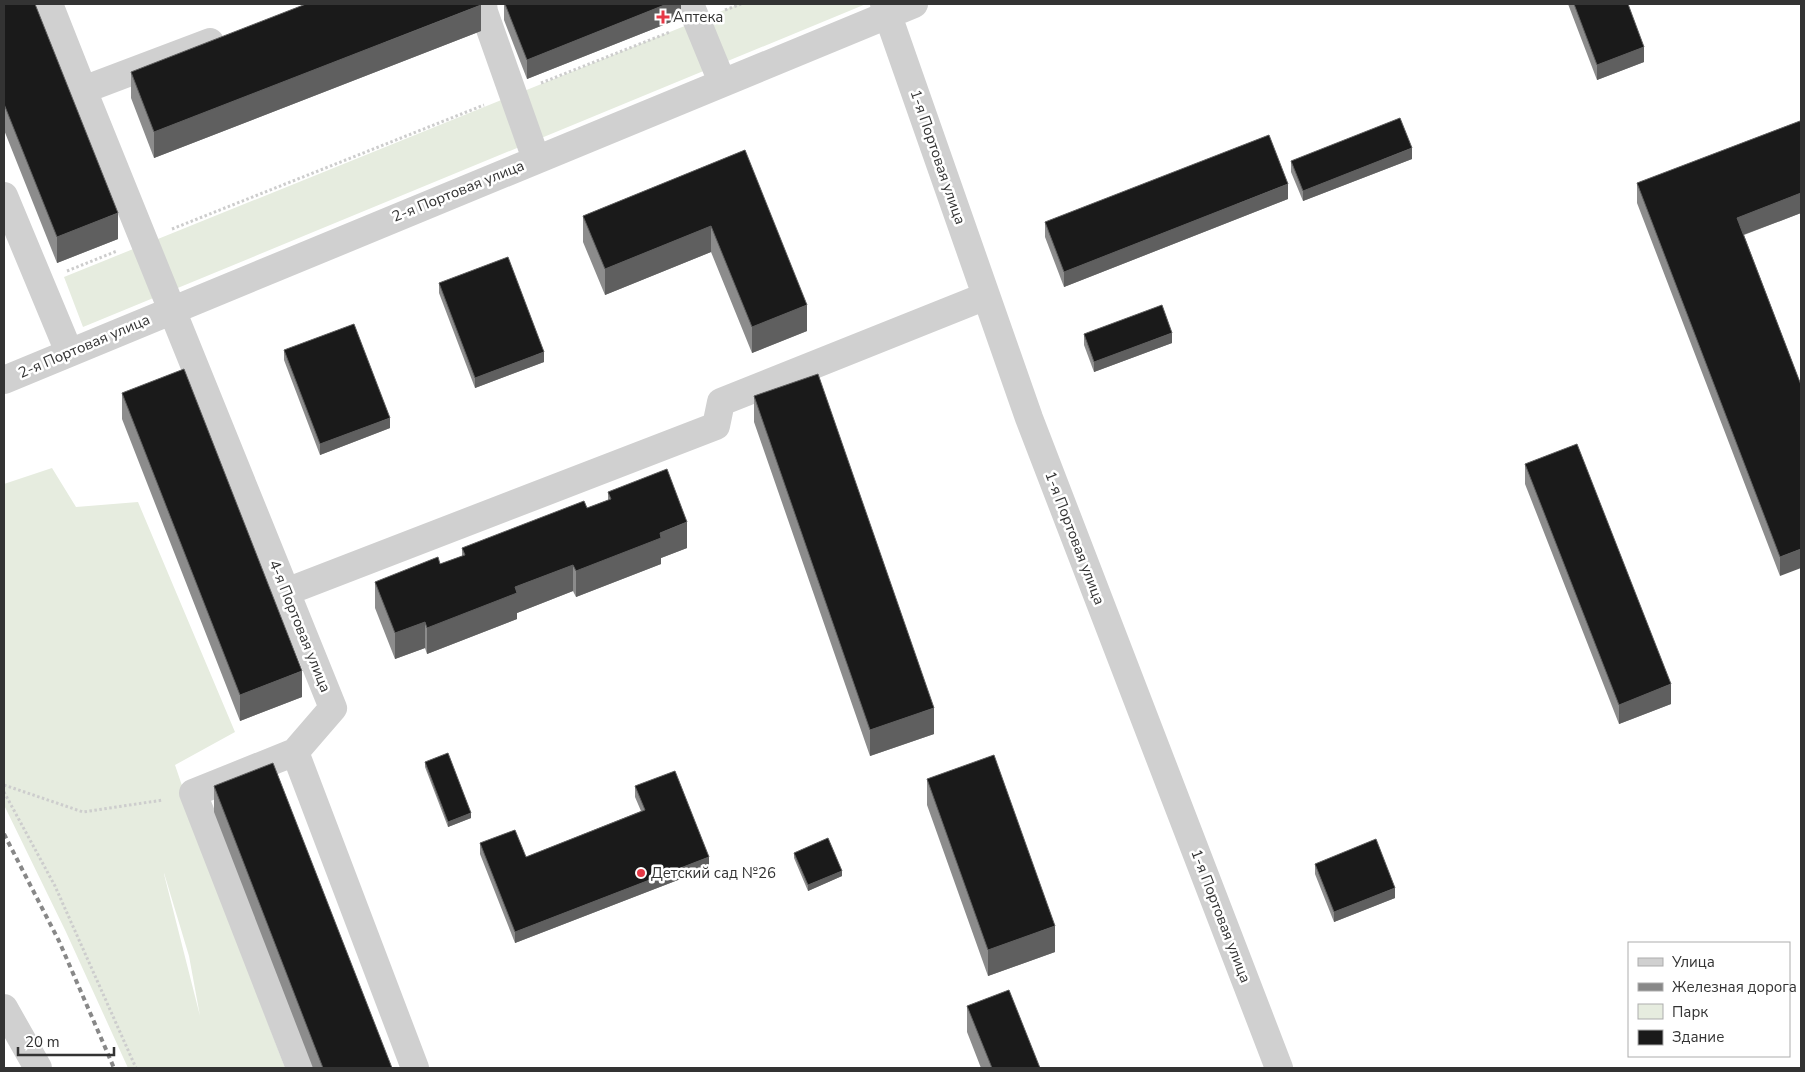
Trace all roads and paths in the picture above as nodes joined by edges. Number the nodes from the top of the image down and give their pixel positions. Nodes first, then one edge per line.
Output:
1 (48, 4) edge
2 (483, 4) edge
3 (741, 4) edge
4 (914, 4) edge
5 (886, 9) edge
6 (693, 13) edge
7 (229, 35) edge
8 (722, 82) junction
9 (83, 90) junction
10 (512, 94) junction
11 (536, 159) junction
12 (4, 196) edge
13 (144, 240) junction
14 (39, 282) junction
15 (986, 296) junction
16 (172, 310) junction
17 (69, 352) junction
18 (4, 380) edge
19 (286, 592) junction
20 (295, 752) junction
21 (4, 785) edge
22 (4, 792) edge
23 (193, 792) junction
24 (4, 1008) edge
25 (38, 1068) edge
26 (136, 1068) edge
27 (300, 1068) edge
28 (415, 1068) edge
29 (1279, 1068) edge

1 - 9 street, 4-я Портовая улица
2 - 10 street
3 - 6 path
4 - 5 street, 2-я Портовая улица
5 - 8 street, 2-я Портовая улица
5 - 15 street, 1-я Портовая улица
6 - 8 street
6 - 10 path
7 - 9 street
8 - 11 street, 2-я Портовая улица
9 - 13 street, 4-я Портовая улица
10 - 11 street
10 - 13 path
11 - 16 street, 2-я Портовая улица
12 - 14 street
13 - 14 path
13 - 16 street, 4-я Портовая улица
14 - 17 street
15 - 19 street
15 - 29 street, 1-я Портовая улица
16 - 17 street, 2-я Портовая улица
16 - 19 street, 4-я Портовая улица
17 - 18 street, 2-я Портовая улица
19 - 20 street, 4-я Портовая улица
20 - 23 street, 4-я Портовая улица
20 - 28 street
21 - 23 path
22 - 26 path
23 - 27 street
24 - 25 street

